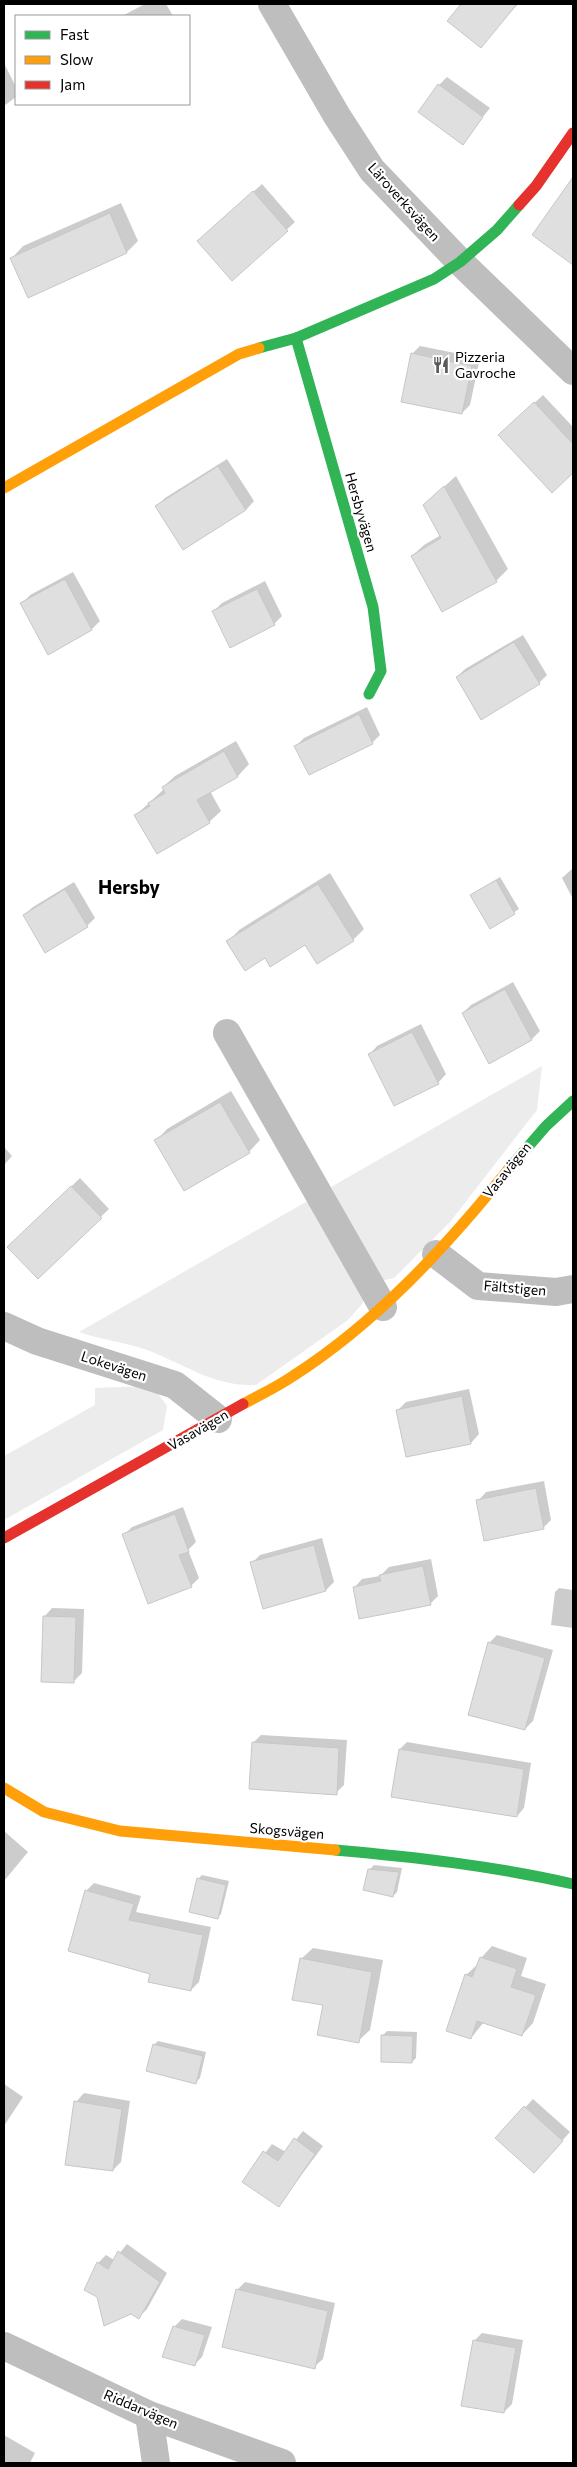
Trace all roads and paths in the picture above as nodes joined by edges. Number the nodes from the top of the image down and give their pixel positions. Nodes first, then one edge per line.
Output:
1 (272, 4) edge
2 (573, 133) edge
3 (460, 262) junction
4 (296, 338) junction
5 (573, 371) edge
6 (4, 488) edge
7 (369, 694) dead end
8 (227, 1033) dead end
9 (573, 1101) edge
10 (436, 1254) junction
11 (573, 1289) edge
12 (383, 1307) junction
13 (4, 1326) edge
14 (218, 1419) junction
15 (4, 1538) edge
16 (4, 1788) edge
17 (573, 1884) edge
18 (4, 2346) edge
19 (149, 2415) junction
20 (156, 2463) edge
21 (282, 2463) edge

1 - 3 street, Läroverksvägen
2 - 3 street
3 - 4 street
3 - 5 street, Läroverksvägen
4 - 6 street
4 - 7 street, Hersbyvägen
8 - 12 street
9 - 10 street, Vasavägen
10 - 11 street, Fältstigen
10 - 12 street, Vasavägen
12 - 14 street, Vasavägen
13 - 14 street, Lokevägen
14 - 15 street, Vasavägen
16 - 17 street, Skogsvägen
18 - 19 street, Riddarvägen
19 - 20 street
19 - 21 street, Riddarvägen

